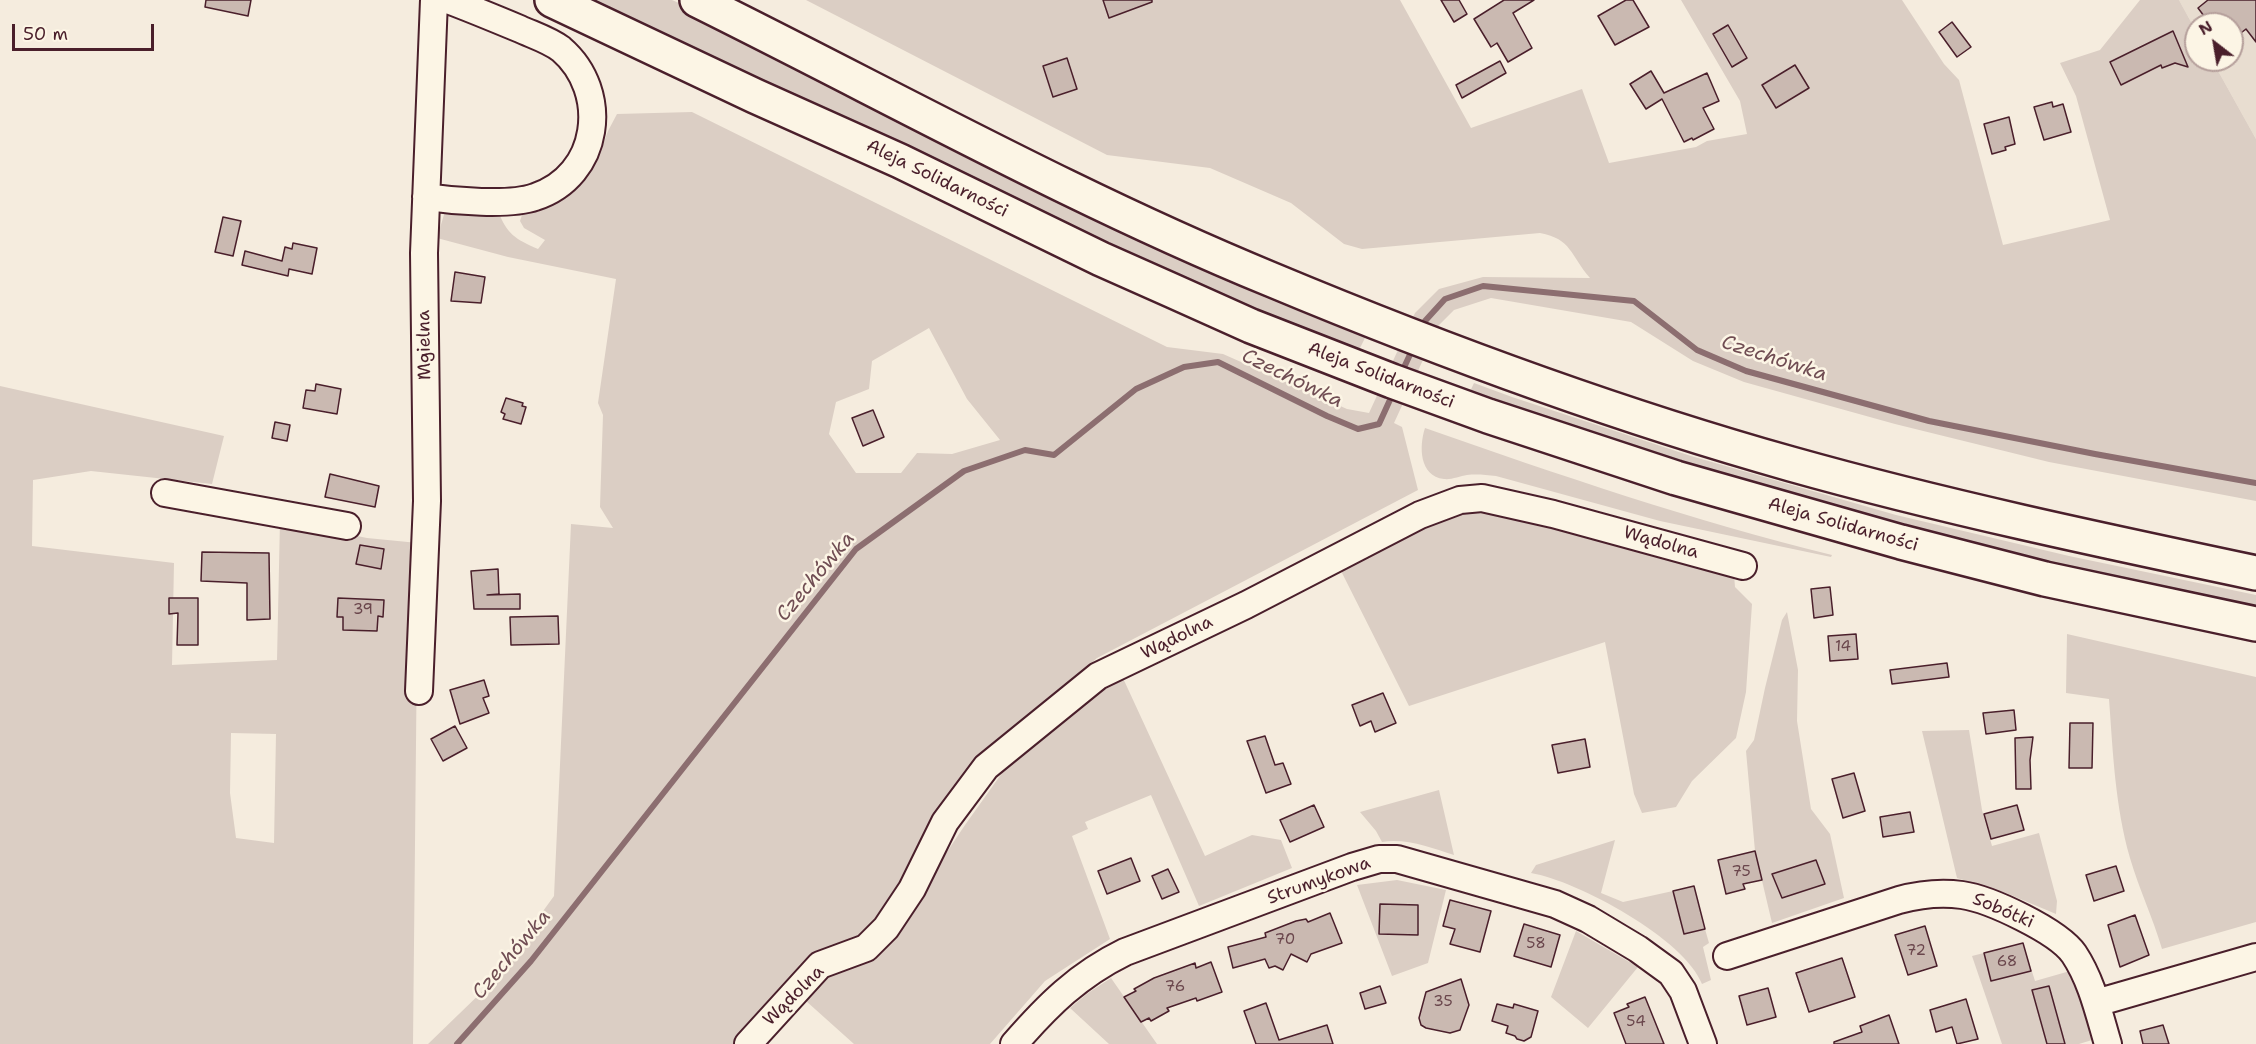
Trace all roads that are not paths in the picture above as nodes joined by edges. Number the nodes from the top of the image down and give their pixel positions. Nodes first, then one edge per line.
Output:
1 (434, 0) edge
2 (448, 0) edge
3 (552, 0) edge
4 (697, 0) edge
5 (426, 197) junction
6 (165, 493) dead end
7 (347, 526) dead end
8 (1743, 566) dead end
9 (2256, 573) edge
10 (2256, 624) edge
11 (419, 691) dead end
12 (1727, 956) dead end
13 (2256, 957) edge
14 (2096, 1003) junction
15 (748, 1044) edge
16 (1014, 1044) edge
17 (1703, 1044) edge
18 (2108, 1044) edge

1 - 5 street, Mgielna
2 - 5 street
3 - 10 main road, Aleja Solidarności
4 - 9 main road
5 - 11 street, Mgielna
6 - 7 street
8 - 15 street, Wądolna
12 - 14 street, Sobótki
13 - 14 street
14 - 18 street, Sobótki
16 - 17 street, Strumykowa

